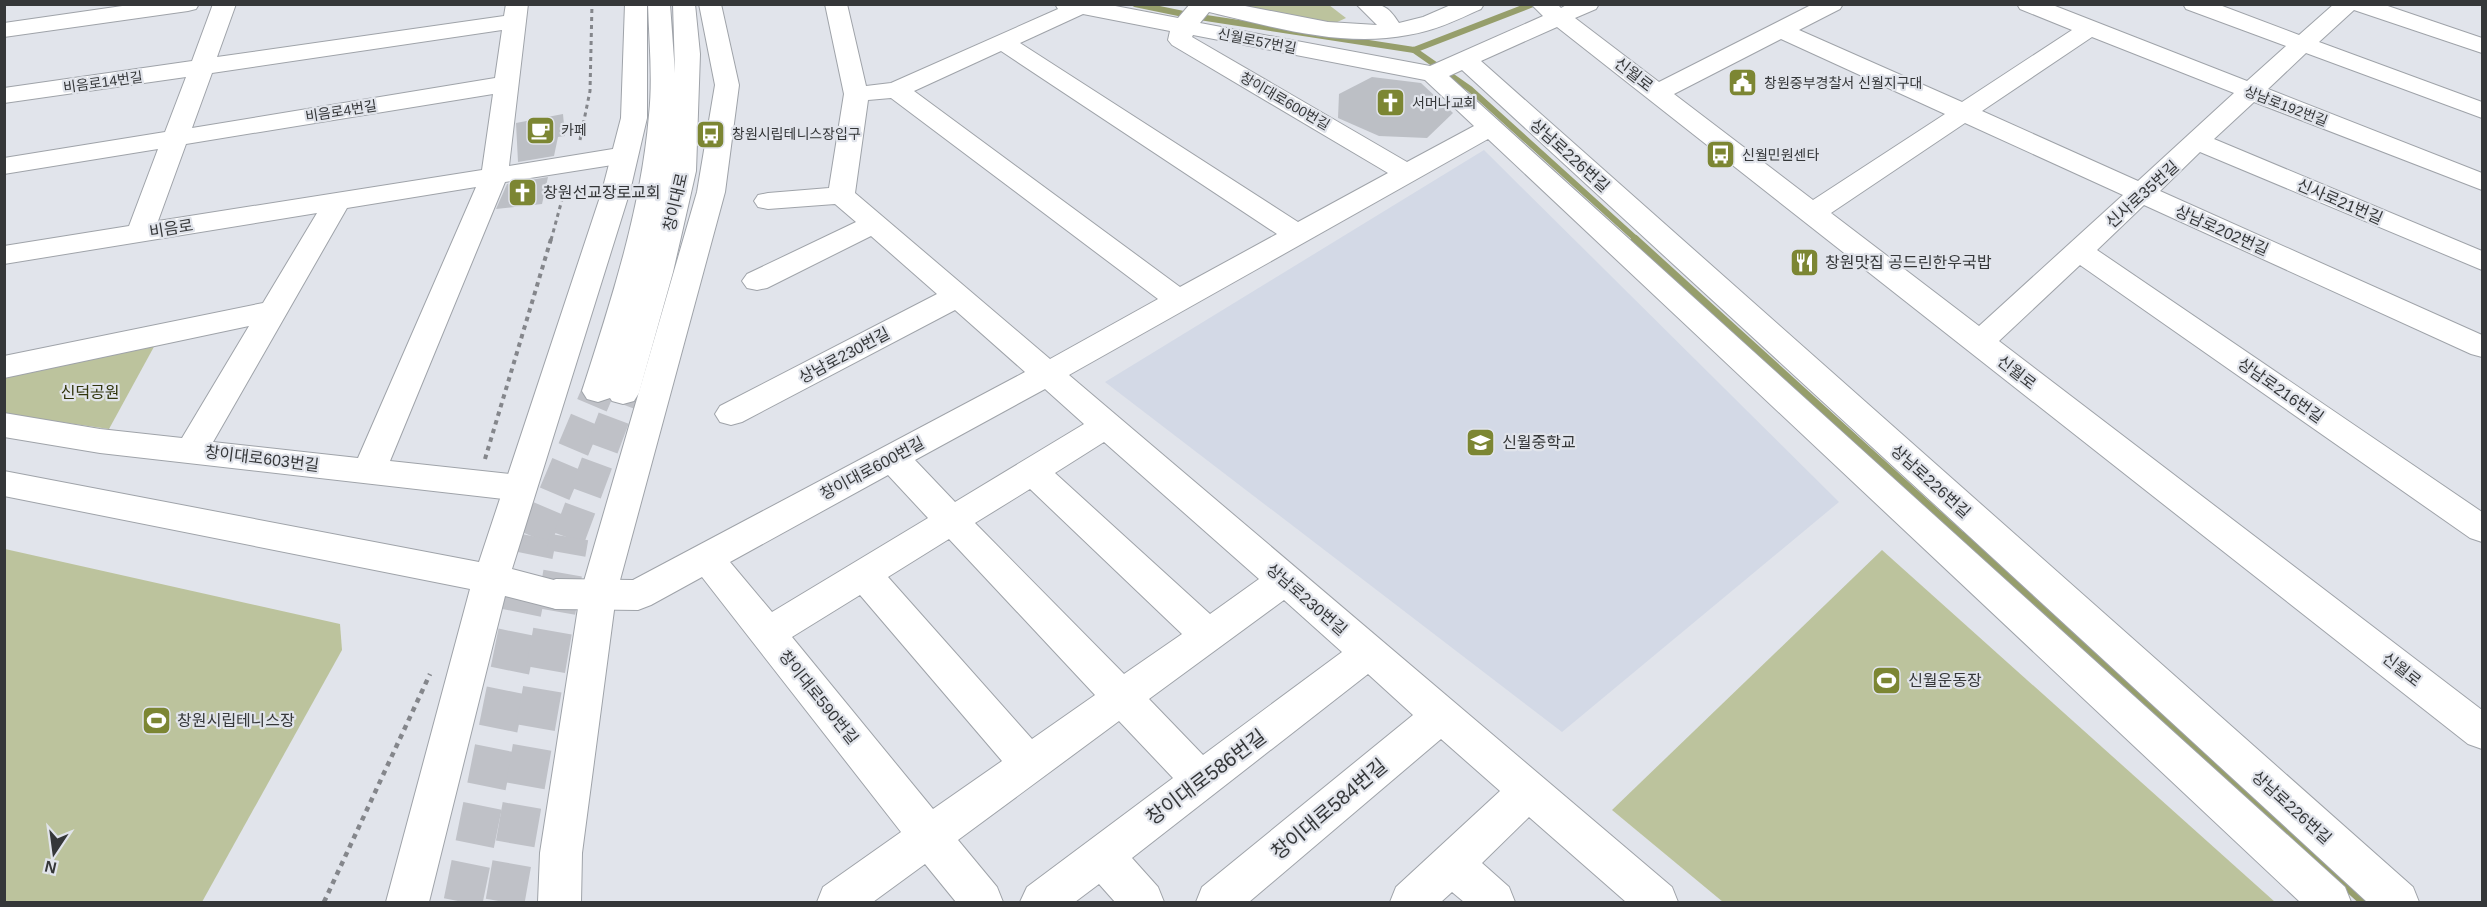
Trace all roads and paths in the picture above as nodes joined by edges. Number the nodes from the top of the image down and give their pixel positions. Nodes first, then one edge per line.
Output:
1 (188, 4) edge
2 (225, 4) edge
3 (592, 4) edge
4 (636, 4) edge
5 (659, 4) edge
6 (684, 4) edge
7 (710, 4) edge
8 (836, 4) edge
9 (1367, 4) edge
10 (1473, 4) edge
11 (1587, 4) edge
12 (1832, 4) edge
13 (2028, 4) edge
14 (2194, 4) edge
15 (2348, 4) edge
16 (2358, 4) edge
17 (1078, 5) edge
18 (2066, 10) edge
19 (1551, 11) edge
20 (516, 13) edge
21 (1195, 13) edge
22 (2089, 29) junction
23 (4, 30) edge
24 (1781, 30) junction
25 (1392, 31) junction
26 (1004, 42) junction
27 (2302, 44) junction
28 (2482, 46) edge
29 (201, 67) junction
30 (1446, 68) junction
31 (506, 84) junction
32 (896, 90) junction
33 (1658, 92) junction
34 (2250, 93) junction
35 (856, 94) junction
36 (4, 96) edge
37 (2482, 110) edge
38 (1962, 112) junction
39 (1490, 127) junction
40 (175, 138) junction
41 (2198, 142) junction
42 (625, 155) junction
43 (571, 164) junction
44 (4, 166) edge
45 (1407, 173) junction
46 (494, 176) junction
47 (2482, 182) edge
48 (2142, 194) junction
49 (841, 195) junction
50 (768, 201) dead end
51 (337, 202) junction
52 (1812, 213) junction
53 (874, 224) junction
54 (140, 233) junction
55 (1297, 234) junction
56 (2079, 251) junction
57 (4, 255) edge
58 (2482, 261) edge
59 (758, 281) dead end
60 (957, 296) junction
61 (1178, 300) junction
62 (273, 311) junction
63 (1980, 342) junction
64 (2482, 348) edge
65 (4, 367) edge
66 (1047, 374) junction
67 (731, 414) dead end
68 (4, 425) edge
69 (1107, 425) junction
70 (192, 450) junction
71 (891, 458) junction
72 (369, 471) junction
73 (1032, 471) junction
74 (4, 483) edge
75 (482, 484) junction
76 (520, 488) junction
77 (952, 520) junction
78 (2482, 529) edge
79 (707, 558) junction
80 (864, 574) junction
81 (491, 579) junction
82 (1285, 580) junction
83 (598, 595) junction
84 (768, 633) junction
85 (1209, 636) junction
86 (1369, 652) junction
87 (430, 674) dead end
88 (1123, 697) junction
89 (1441, 715) junction
90 (2482, 732) edge
91 (1030, 765) junction
92 (1201, 780) junction
93 (1529, 791) junction
94 (930, 836) junction
95 (1102, 856) junction
96 (1453, 864) junction
97 (324, 903) edge
98 (407, 903) edge
99 (559, 903) edge
100 (838, 903) edge
101 (982, 903) edge
102 (1042, 903) edge
103 (1143, 903) edge
104 (1217, 903) edge
105 (1412, 903) edge
106 (1494, 903) edge
107 (1658, 903) edge
108 (2330, 903) edge
109 (2398, 903) edge

1 - 23 street
2 - 29 street
3 - 43 path
4 - 42 street
5 - 6 street, 창이대로
7 - 83 street
8 - 35 street
9 - 25 street
10 - 25 street
11 - 19 street
12 - 24 street
13 - 18 street, 상남로192번길
14 - 27 street
15 - 27 street, 신사로35번길
16 - 28 street
17 - 21 street, 신월로57번길
17 - 26 street, 신월로57번길
18 - 22 street, 상남로192번길
19 - 30 street
19 - 33 street, 신월로
20 - 29 street
20 - 31 street
21 - 25 street
21 - 30 street, 신월로57번길
21 - 45 street, 창이대로600번길
22 - 34 street, 상남로192번길
22 - 38 street
24 - 33 street
24 - 38 street, 상남로202번길
26 - 32 street, 신월로57번길
26 - 55 street
27 - 34 street, 신사로35번길
27 - 37 street
29 - 36 street, 비음로14번길
29 - 40 street
30 - 39 street
30 - 109 street, 상남로226번길
31 - 40 street, 비음로4번길
31 - 46 street
32 - 35 street, 신월로57번길
32 - 61 street
33 - 52 street, 신월로
34 - 41 street, 신사로35번길
34 - 47 street, 상남로192번길
35 - 49 street
38 - 48 street, 상남로202번길
38 - 52 street
39 - 45 street, 창이대로600번길
39 - 108 street
40 - 44 street
40 - 54 street
41 - 48 street, 신사로35번길
41 - 58 street, 신사로21번길
42 - 43 street, 비음로
42 - 76 street
43 - 46 street, 비음로
43 - 75 path
45 - 55 street, 창이대로600번길
46 - 51 street, 비음로
46 - 72 street
48 - 56 street, 신사로35번길
48 - 64 street, 상남로202번길
49 - 50 street
49 - 53 street, 상남로230번길
51 - 54 street, 비음로
51 - 62 street
52 - 63 street, 신월로
53 - 59 street
53 - 60 street, 상남로230번길
54 - 57 street, 비음로
55 - 61 street, 창이대로600번길
56 - 63 street, 신사로35번길
56 - 78 street, 상남로216번길
60 - 66 street, 상남로230번길
60 - 67 street, 상남로230번길
61 - 66 street, 창이대로600번길
62 - 65 street
62 - 70 street
63 - 90 street, 신월로
66 - 69 street, 상남로230번길
66 - 71 street, 창이대로600번길
68 - 70 street, 창이대로603번길
69 - 73 street
69 - 82 street, 상남로230번길
70 - 72 street, 창이대로603번길
71 - 77 street
71 - 79 street, 창이대로600번길
72 - 75 street, 창이대로603번길
73 - 77 street
73 - 85 street
74 - 81 street, 창이대로600번길
75 - 76 street, 창이대로603번길
76 - 81 street
77 - 80 street
77 - 88 street
79 - 83 street, 창이대로600번길
79 - 84 street, 창이대로590번길
80 - 84 street
80 - 91 street
81 - 83 street, 창이대로600번길
81 - 98 street
82 - 85 street
82 - 86 street, 상남로230번길
83 - 99 street
84 - 94 street, 창이대로590번길
85 - 88 street
86 - 89 street, 상남로230번길
86 - 92 street, 창이대로586번길
87 - 97 path
88 - 91 street
88 - 92 street
89 - 93 street, 상남로230번길
89 - 104 street, 창이대로584번길
91 - 94 street
92 - 95 street, 창이대로586번길
93 - 96 street
93 - 107 street, 상남로230번길
94 - 100 street
94 - 101 street, 창이대로590번길
95 - 102 street, 창이대로586번길
95 - 103 street
96 - 105 street
96 - 106 street

